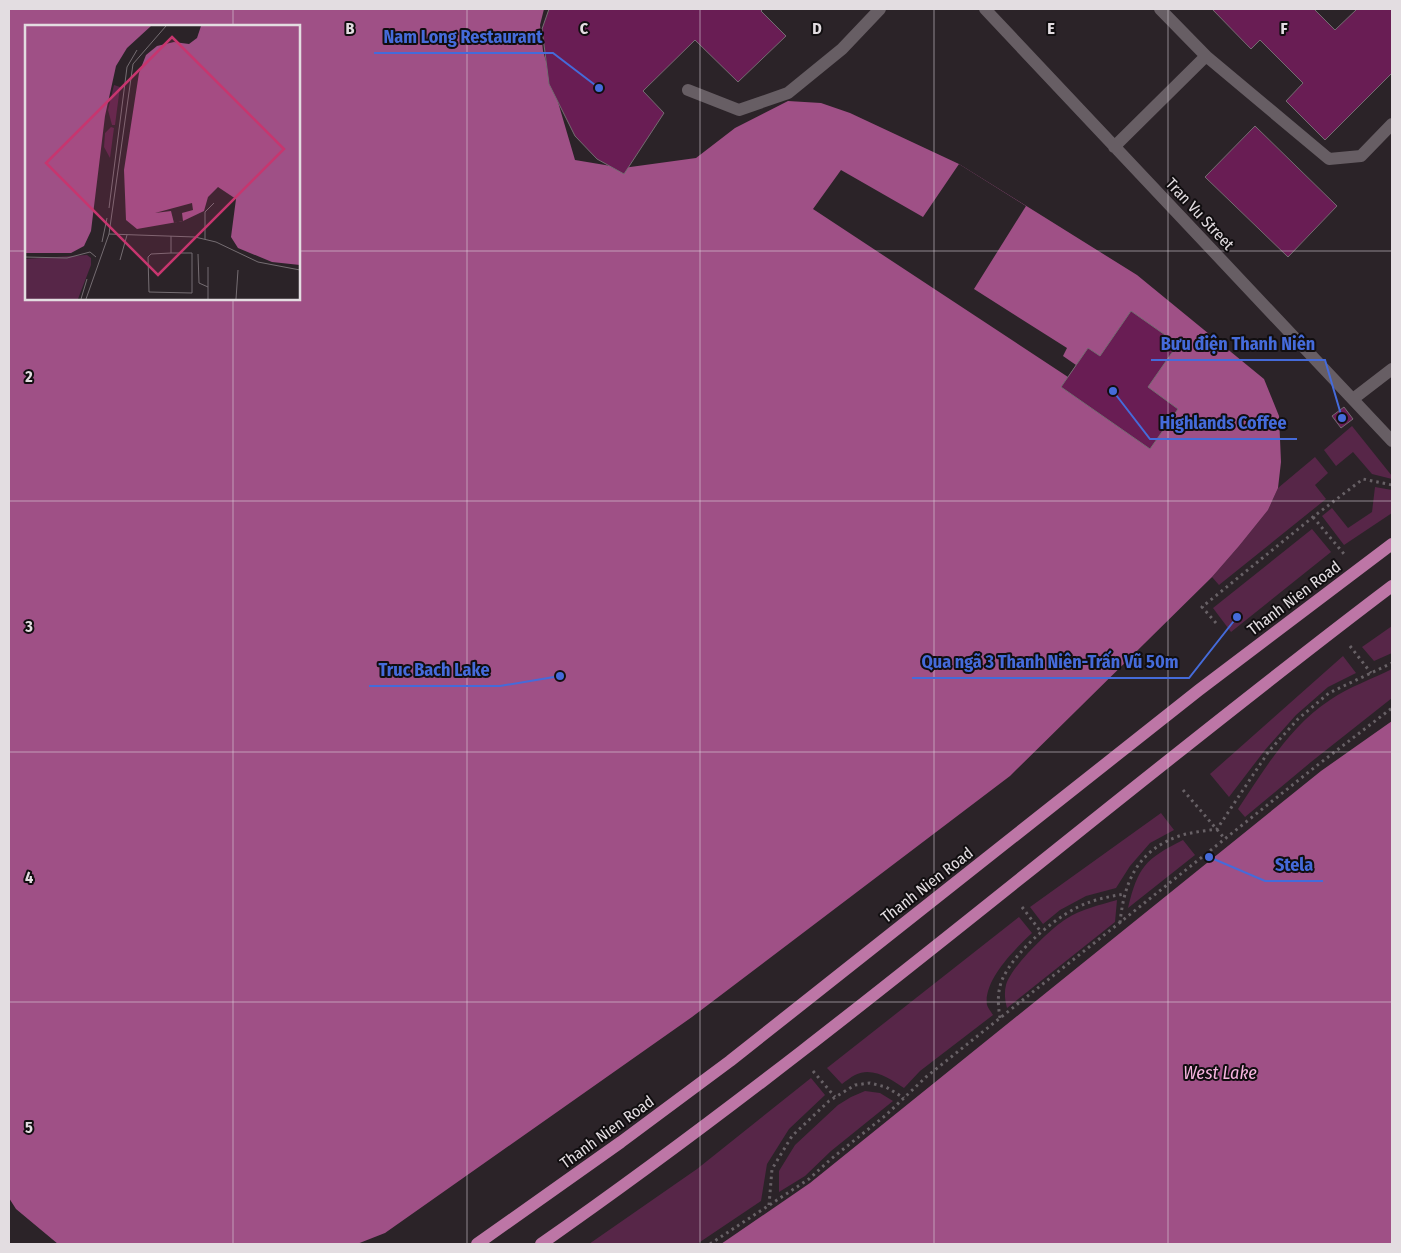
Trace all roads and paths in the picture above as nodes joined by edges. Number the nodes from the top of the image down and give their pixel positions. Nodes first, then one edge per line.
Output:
1 (880, 9) edge
2 (985, 9) edge
3 (1160, 9) edge
4 (1206, 56) junction
5 (688, 90) dead end
6 (1392, 124) edge
7 (1114, 147) junction
8 (1392, 369) edge
9 (1353, 398) junction
10 (1392, 441) edge
11 (1392, 485) edge
12 (1313, 517) junction
13 (1392, 544) edge
14 (1344, 554) dead end
15 (1392, 586) edge
16 (1216, 623) dead end
17 (1350, 646) dead end
18 (1392, 662) edge
19 (1371, 673) junction
20 (1392, 708) edge
21 (1184, 790) dead end
22 (1217, 829) junction
23 (1225, 840) junction
24 (1124, 894) junction
25 (1022, 907) dead end
26 (1120, 924) junction
27 (1041, 932) junction
28 (1000, 1018) junction
29 (813, 1071) dead end
30 (835, 1097) junction
31 (904, 1098) junction
32 (769, 1206) junction
33 (477, 1244) edge
34 (541, 1244) edge
35 (710, 1244) edge

1 - 5 street
2 - 7 street, Tran Vu Street
3 - 4 street
4 - 6 street
4 - 7 street
7 - 9 street, Tran Vu Street
8 - 9 street
9 - 10 street, Tran Vu Street
11 - 12 path
12 - 14 path
12 - 16 path
13 - 33 main road, Thanh Nien Road
15 - 34 main road
17 - 19 path
18 - 19 path
19 - 22 path
20 - 23 path
21 - 22 path
22 - 23 path
22 - 24 path
23 - 26 path
24 - 26 path
24 - 27 path
25 - 27 path
26 - 28 path
27 - 28 path
28 - 31 path
29 - 30 path
30 - 31 path
30 - 32 path
31 - 32 path
32 - 35 path

